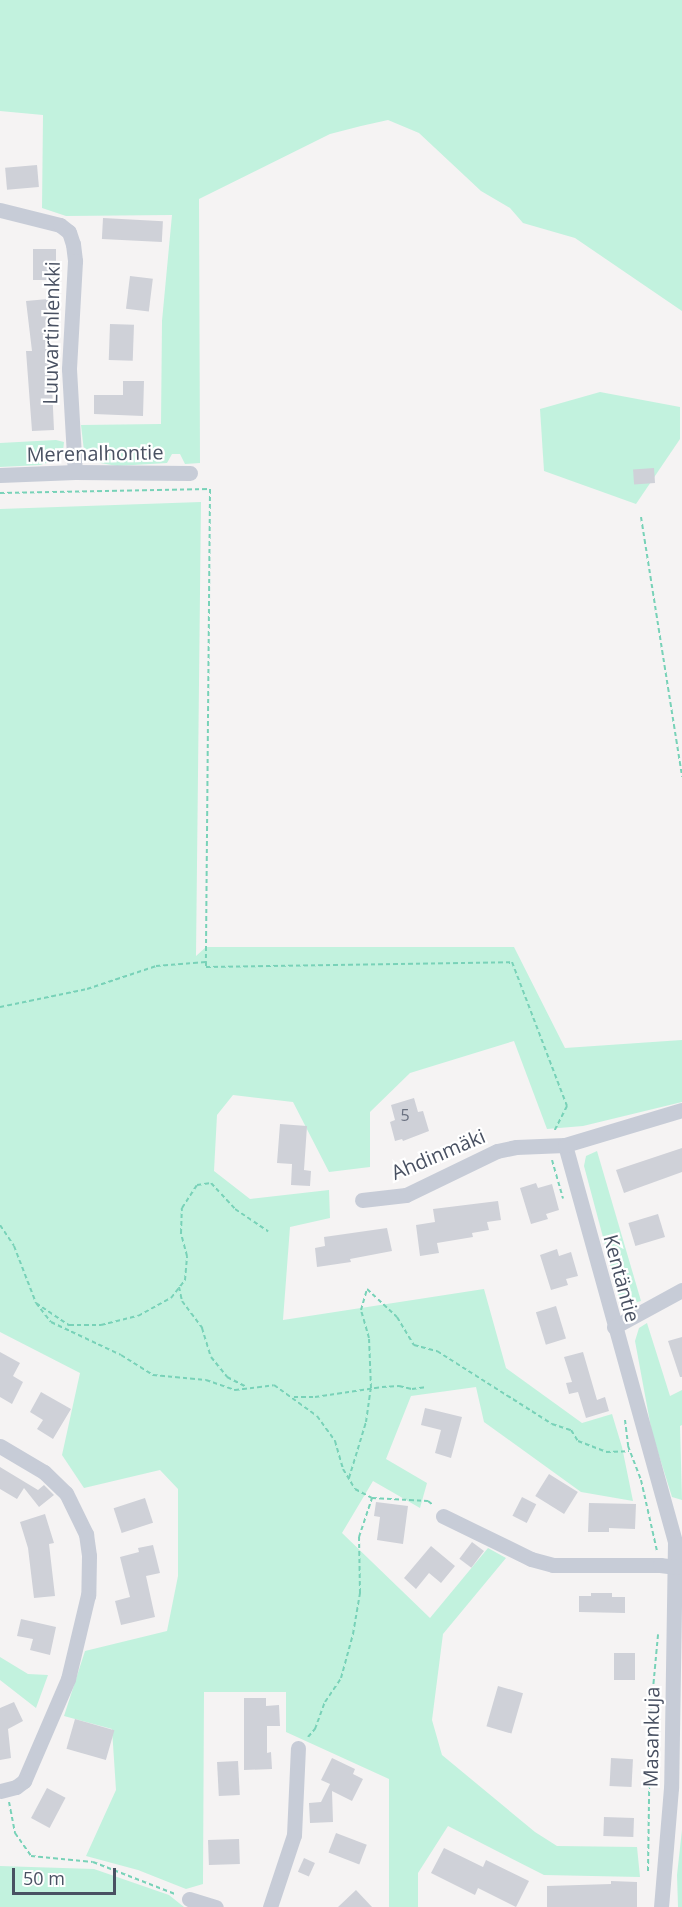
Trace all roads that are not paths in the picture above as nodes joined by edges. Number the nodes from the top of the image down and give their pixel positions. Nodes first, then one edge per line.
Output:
1 (0, 210) edge
2 (75, 472) junction
3 (190, 473) dead end
4 (0, 475) edge
5 (682, 1110) edge
6 (565, 1145) junction
7 (362, 1200) dead end
8 (682, 1290) edge
9 (614, 1327) junction
10 (632, 1420) joint
11 (0, 1446) edge
12 (443, 1516) road end
13 (677, 1520) edge
14 (668, 1566) junction
15 (298, 1748) road end
16 (4, 1791) edge
17 (189, 1899) road end
18 (216, 1907) edge
19 (270, 1907) edge
20 (661, 1907) edge

1 - 2 street, Luuvartinlenkki
2 - 3 street, Merenalhontie
2 - 4 street, Merenalhontie
5 - 6 street, Ahdinmäki
6 - 7 street, Ahdinmäki
6 - 9 street, Kentäntie
8 - 9 street
9 - 10 street, Kentäntie
10 - 13 street, Masankuja
11 - 16 street
12 - 14 street
13 - 14 street, Masankuja
14 - 20 street, Masankuja
15 - 19 street
17 - 18 street

